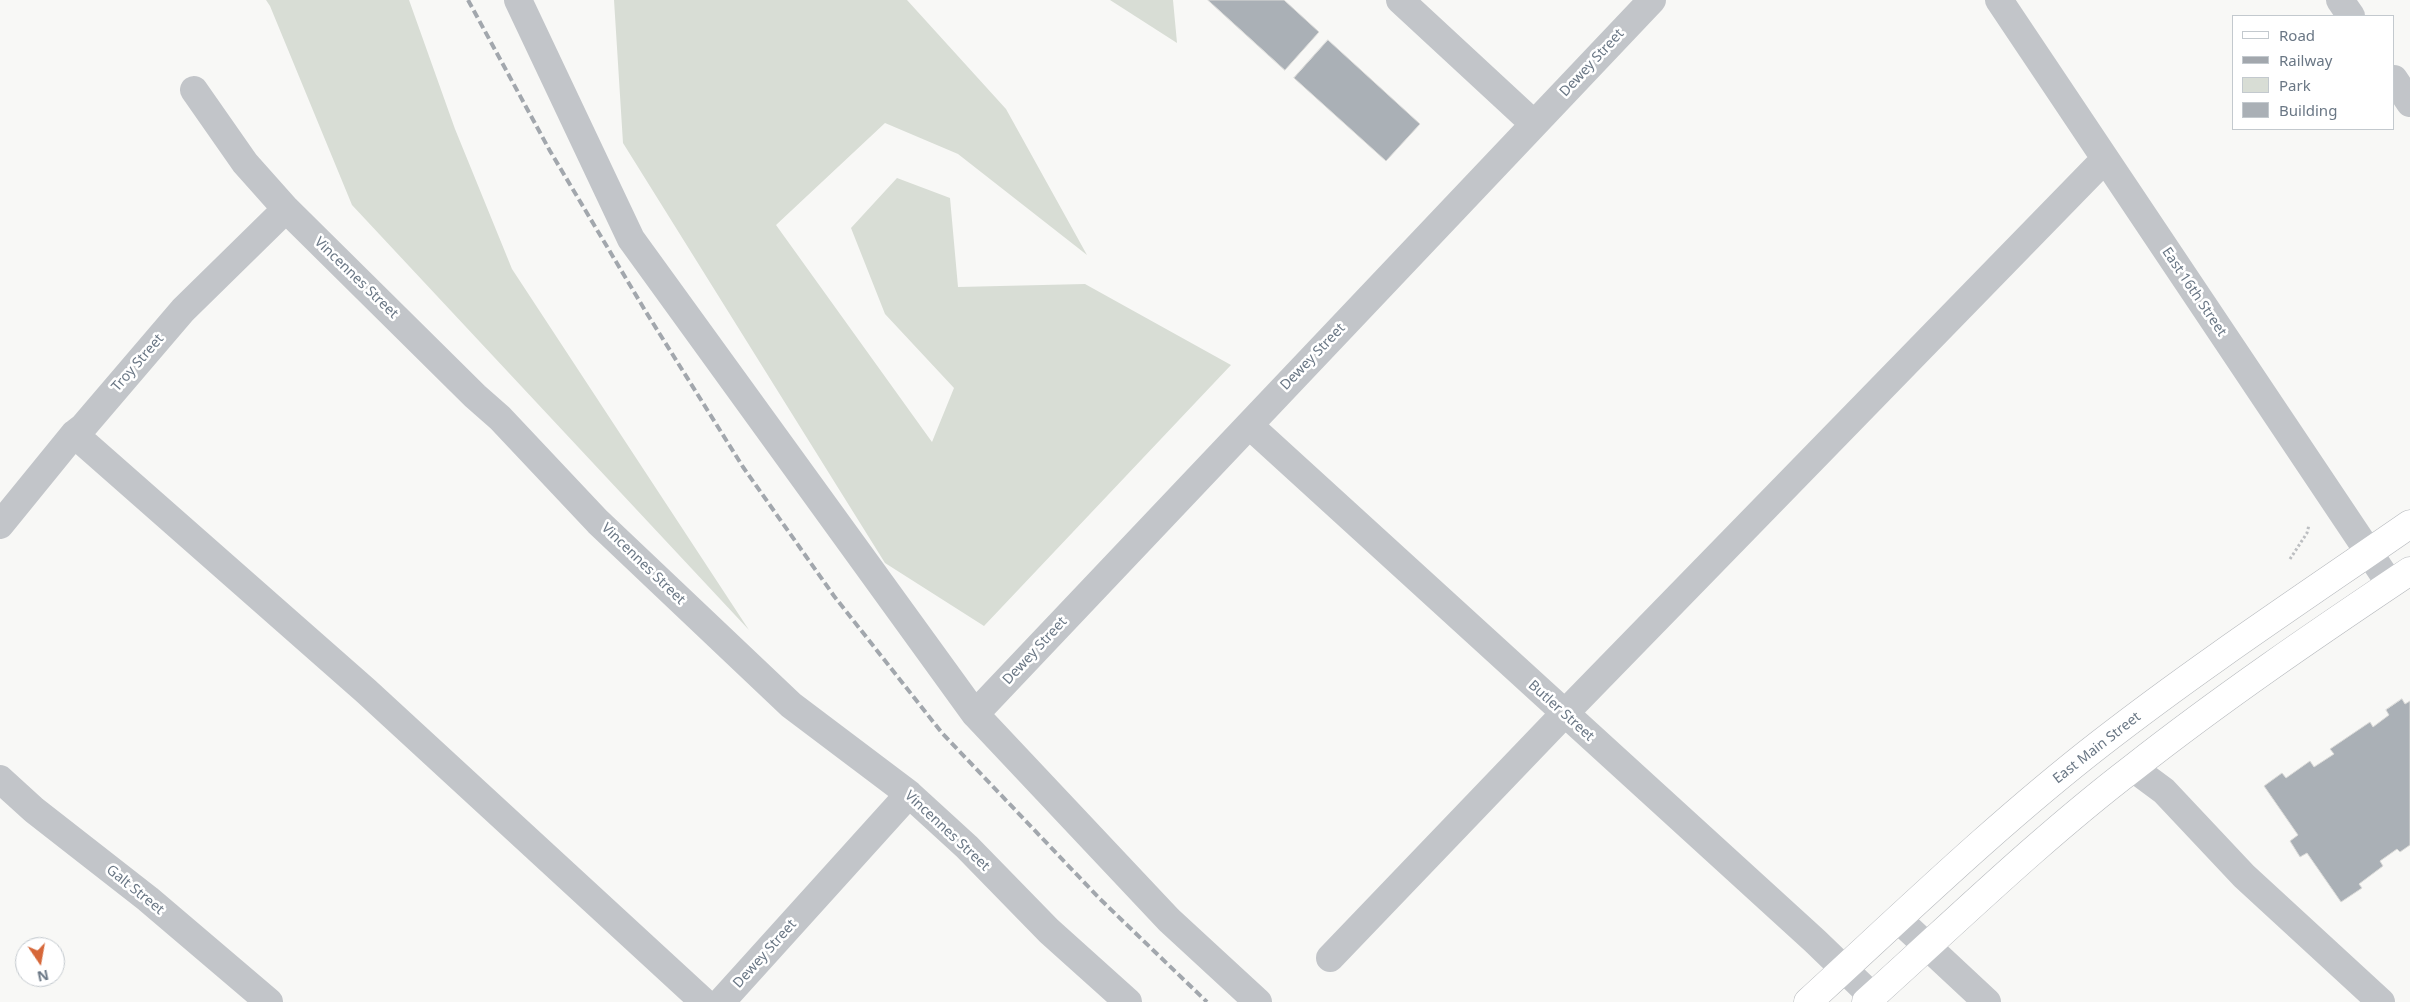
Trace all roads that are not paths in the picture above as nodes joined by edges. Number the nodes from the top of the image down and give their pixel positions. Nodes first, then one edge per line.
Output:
1 (518, 0) edge
2 (1400, 0) edge
3 (1652, 0) edge
4 (1999, 0) edge
5 (2340, 0) edge
6 (2350, 15) edge
7 (2395, 80) edge
8 (194, 90) dead end
9 (2410, 103) edge
10 (1534, 124) junction
11 (2105, 159) junction
12 (286, 209) junction
13 (1249, 425) junction
14 (74, 434) junction
15 (2410, 524) edge
16 (0, 525) edge
17 (2369, 553) junction
18 (2400, 577) edge
19 (974, 714) junction
20 (1564, 714) junction
21 (2133, 768) junction
22 (0, 779) edge
23 (909, 794) junction
24 (1898, 920) junction
25 (1928, 947) junction
26 (1330, 958) dead end
27 (1845, 968) junction
28 (1869, 999) edge
29 (269, 1002) edge
30 (704, 1002) edge
31 (721, 1002) edge
32 (1128, 1002) edge
33 (1258, 1002) edge
34 (1808, 1002) edge
35 (1987, 1002) edge
36 (2380, 1002) edge

1 - 19 street
2 - 10 street
3 - 10 street, Dewey Street
4 - 11 street, East 16th Street
5 - 6 street
7 - 9 street
8 - 12 street, Vincennes Street
10 - 13 street, Dewey Street
11 - 17 street, East 16th Street
11 - 20 street
12 - 14 street, Troy Street
12 - 23 street, Vincennes Street
13 - 19 street, Dewey Street
13 - 20 street, Butler Street
14 - 16 street, Troy Street
14 - 30 street
15 - 17 main road, East Main Street
17 - 18 street, East 16th Street
17 - 24 main road, East Main Street
18 - 21 main road
19 - 33 street
20 - 26 street
20 - 27 street, Butler Street
21 - 25 main road
21 - 36 street
22 - 29 street, Galt Street
23 - 31 street, Dewey Street
23 - 32 street, Vincennes Street
24 - 25 street
24 - 27 main road, East Main Street
25 - 28 main road
25 - 35 street
27 - 28 street, Butler Street
27 - 34 main road, East Main Street

